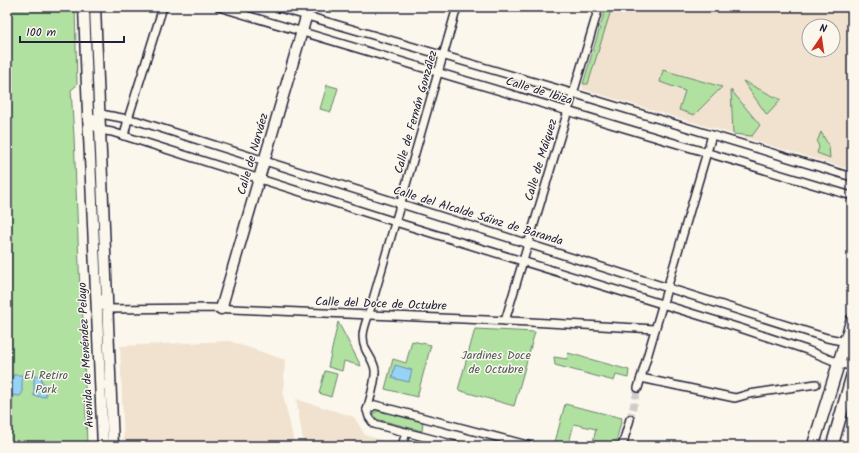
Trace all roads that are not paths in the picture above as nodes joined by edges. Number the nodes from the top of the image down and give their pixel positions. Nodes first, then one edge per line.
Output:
1 (84, 7) edge
2 (96, 7) edge
3 (164, 7) edge
4 (219, 7) edge
5 (276, 7) edge
6 (457, 7) edge
7 (599, 7) edge
8 (308, 12) edge
9 (302, 32) junction
10 (443, 56) junction
11 (439, 72) junction
12 (87, 80) junction
13 (573, 94) junction
14 (99, 110) junction
15 (568, 112) junction
16 (128, 118) junction
17 (100, 130) junction
18 (712, 135) junction
19 (124, 136) junction
20 (707, 152) junction
21 (264, 161) junction
22 (852, 177) edge
23 (259, 179) junction
24 (852, 196) edge
25 (401, 204) junction
26 (395, 222) junction
27 (527, 243) junction
28 (522, 261) junction
29 (94, 263) junction
30 (668, 288) junction
31 (663, 305) junction
32 (106, 309) junction
33 (221, 309) junction
34 (369, 315) junction
35 (505, 320) junction
36 (852, 320) edge
37 (655, 329) junction
38 (849, 342) edge
39 (839, 363) junction
40 (852, 366) edge
41 (852, 377) edge
42 (641, 378) junction
43 (816, 384) dead end
44 (638, 388) tunnel mouth
45 (367, 410) junction
46 (630, 419) tunnel mouth
47 (406, 432) junction
48 (526, 445) edge
49 (103, 446) edge
50 (113, 446) edge
51 (402, 446) edge
52 (459, 446) edge
53 (622, 446) edge
54 (813, 446) edge
55 (832, 446) edge

1 - 12 main road, Avenida de Menéndez Pelayo
2 - 14 main road, Avenida de Menéndez Pelayo
3 - 16 street
4 - 9 street, Calle de Ibiza
5 - 8 street, Calle de Ibiza
6 - 10 street, Calle de Fernán González
7 - 13 street, Calle de Máiquez
8 - 9 main road, Calle de Narváez
8 - 10 street, Calle de Ibiza
9 - 11 street, Calle de Ibiza
9 - 21 main road, Calle de Narváez
10 - 11 street, Calle de Fernán González
10 - 13 street, Calle de Ibiza
11 - 15 street, Calle de Ibiza
11 - 25 street, Calle de Fernán González
12 - 17 street, Avenida de Menéndez Pelayo
12 - 29 main road, Avenida de Menéndez Pelayo
13 - 15 street, Calle de Máiquez
13 - 18 street, Calle de Ibiza
14 - 16 street, Calle del Alcalde Sáinz de Baranda
14 - 17 main road, Avenida de Menéndez Pelayo
15 - 20 street, Calle de Ibiza
15 - 27 street, Calle de Máiquez
16 - 19 street
16 - 21 street, Calle del Alcalde Sáinz de Baranda
17 - 19 street
17 - 32 main road, Avenida de Menéndez Pelayo
18 - 20 street
18 - 22 street, Calle de Ibiza
19 - 23 street
20 - 24 street, Calle de Ibiza
20 - 30 street
21 - 23 main road, Calle de Narváez
21 - 25 street, Calle del Alcalde Sáinz de Baranda
23 - 26 street
23 - 33 main road, Calle de Narváez
25 - 26 street, Calle de Fernán González
25 - 27 street, Calle del Alcalde Sáinz de Baranda
26 - 28 street
26 - 34 street, Calle de Fernán González
27 - 28 street, Calle de Máiquez
27 - 30 street, Calle del Alcalde Sáinz de Baranda
28 - 31 street
28 - 35 street, Calle de Máiquez
29 - 32 street, Avenida de Menéndez Pelayo
29 - 49 main road, Avenida de Menéndez Pelayo
30 - 31 street
30 - 38 street, Calle del Alcalde Sáinz de Baranda
31 - 37 street
31 - 39 street
32 - 33 street, Calle del Doce de Octubre
32 - 50 main road, Avenida de Menéndez Pelayo
33 - 34 street, Calle del Doce de Octubre
34 - 35 street, Calle del Doce de Octubre
34 - 45 street, Calle de Fernán González
35 - 37 street, Calle del Doce de Octubre
36 - 38 main road
37 - 42 street
38 - 39 main road
39 - 40 street
39 - 54 main road
41 - 55 main road
42 - 43 street
42 - 44 street
45 - 47 street
45 - 48 street
46 - 53 street
47 - 51 street
47 - 52 street

